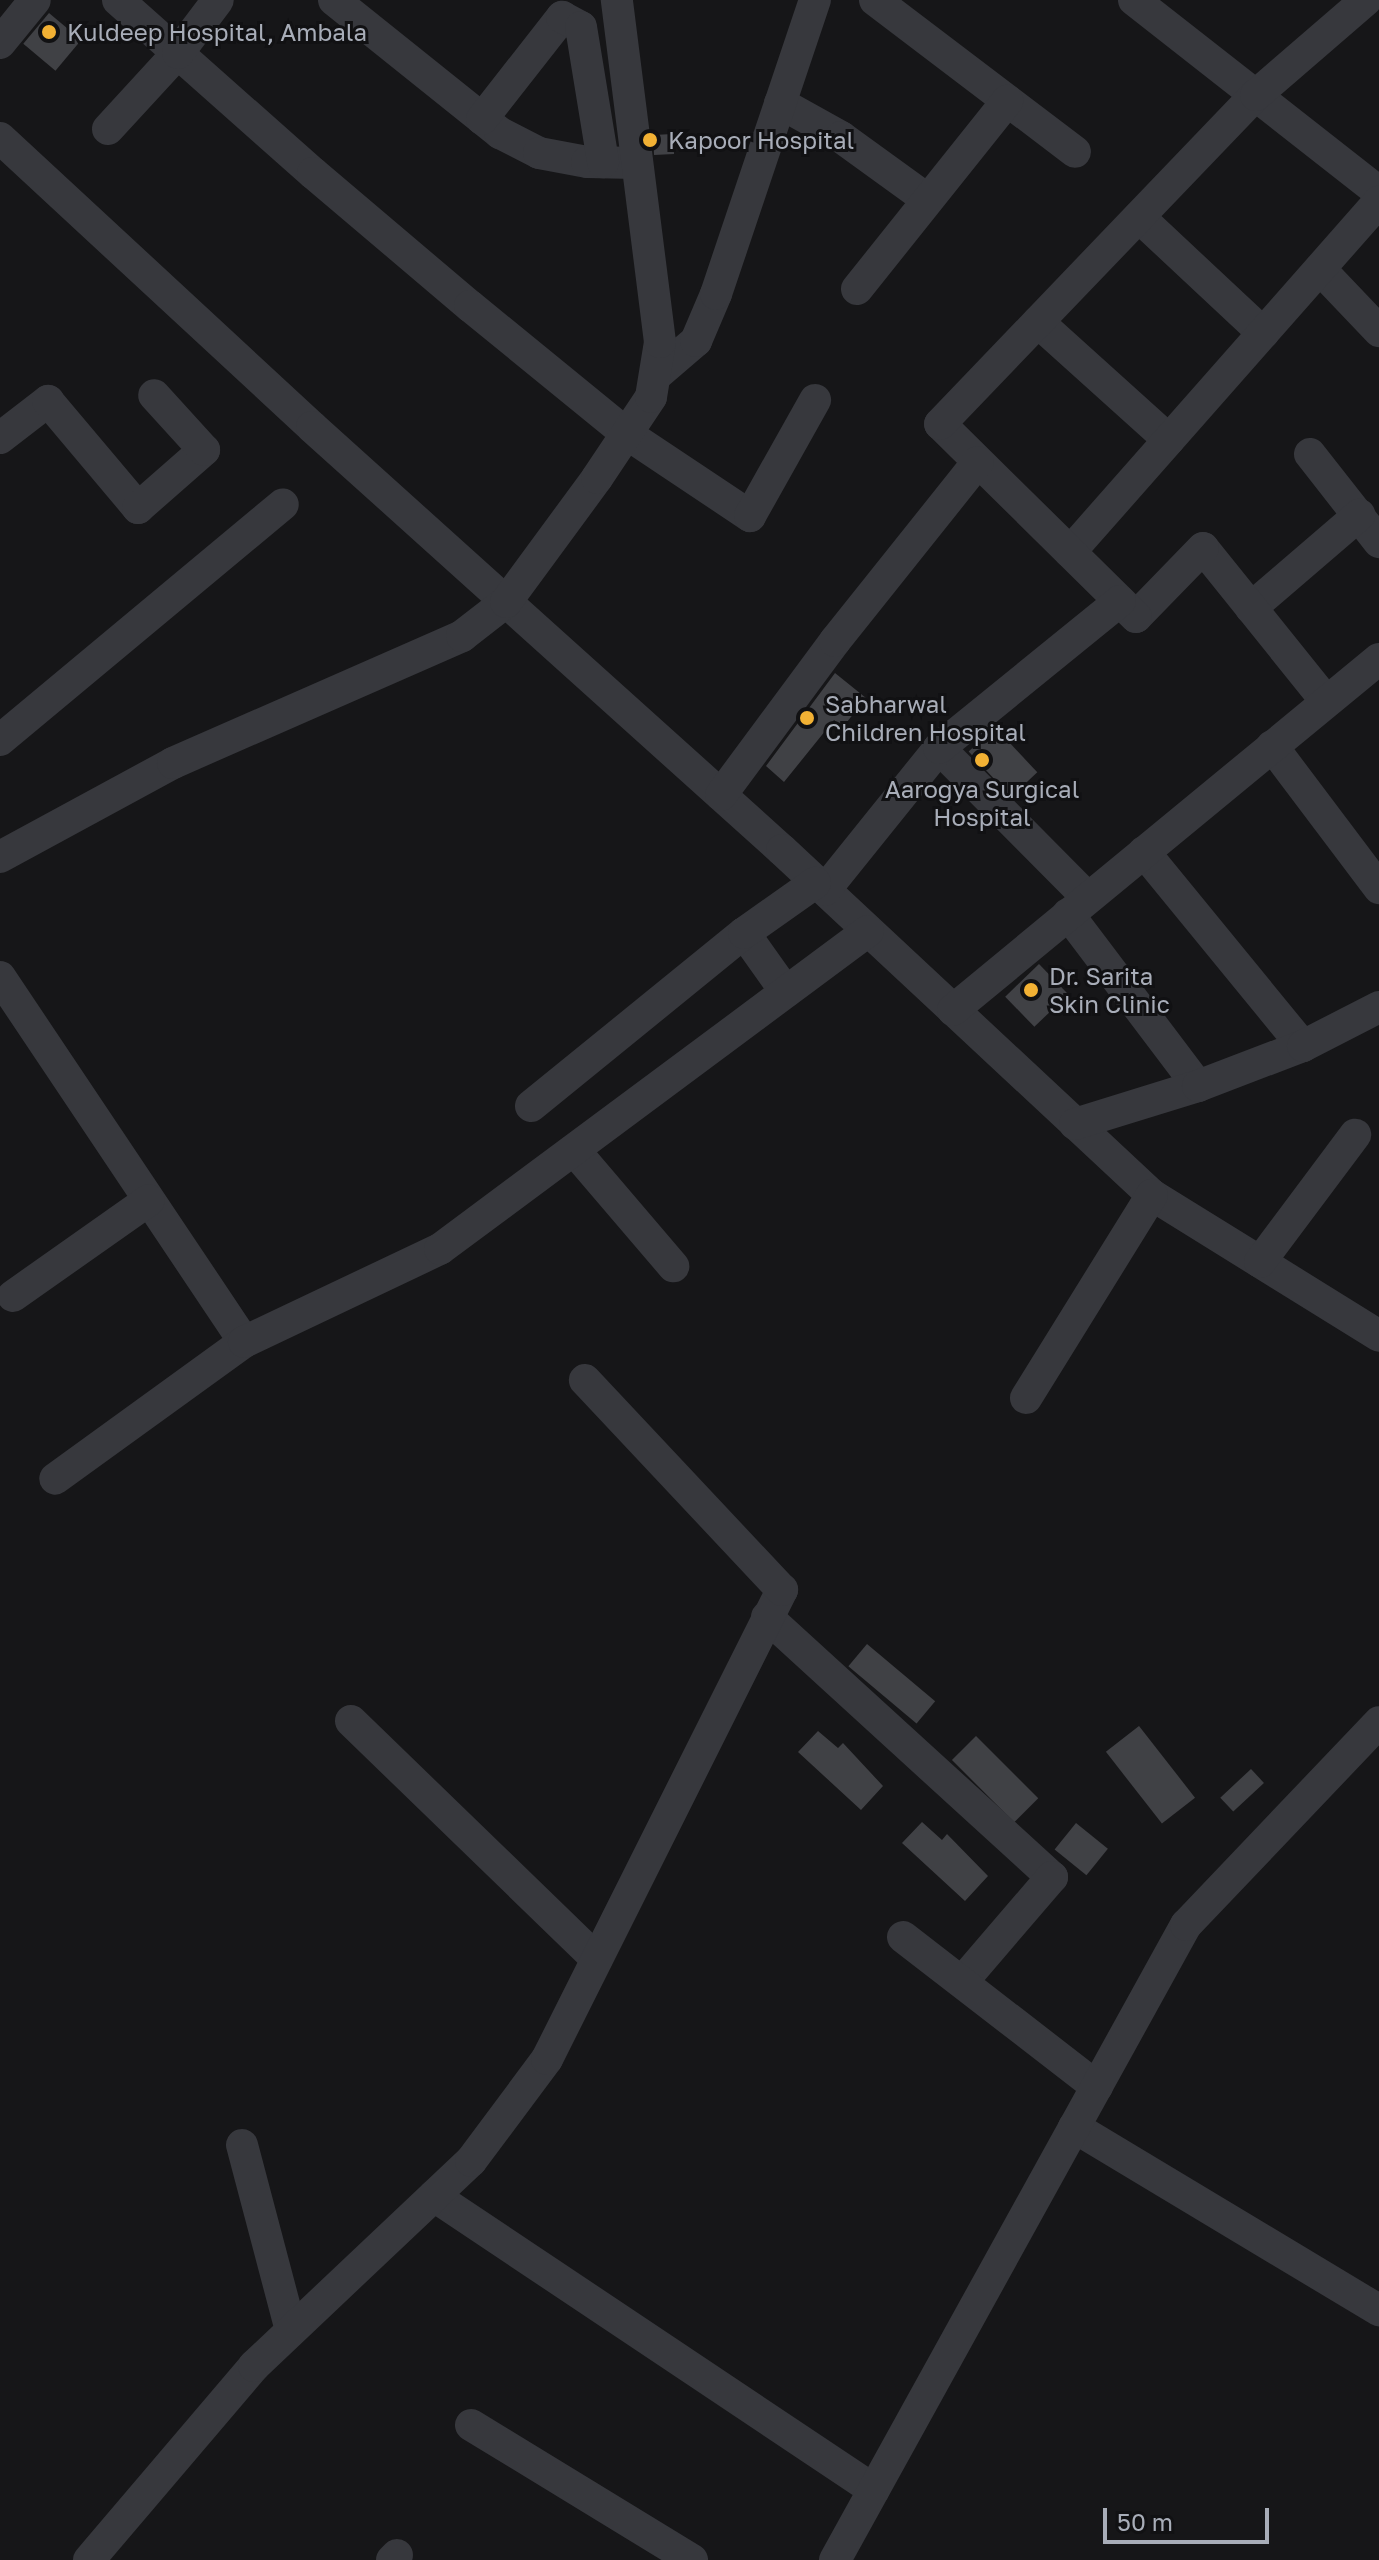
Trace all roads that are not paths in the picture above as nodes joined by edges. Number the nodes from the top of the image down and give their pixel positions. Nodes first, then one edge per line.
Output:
1 (35, 0) edge
2 (118, 0) edge
3 (218, 0) edge
4 (334, 0) edge
5 (570, 0) edge
6 (815, 0) edge
7 (875, 0) edge
8 (1134, 0) edge
9 (1366, 0) edge
10 (618, 8) edge
11 (0, 43) edge
12 (178, 53) junction
13 (1256, 95) junction
14 (1007, 101) junction
15 (780, 103) junction
16 (482, 119) junction
17 (108, 129) dead end
18 (0, 138) edge
19 (1075, 152) dead end
20 (603, 162) junction
21 (637, 163) junction
22 (1379, 192) edge
23 (928, 200) junction
24 (1379, 202) edge
25 (1139, 217) junction
26 (1320, 269) junction
27 (857, 289) dead end
28 (1038, 322) junction
29 (1379, 331) edge
30 (1263, 333) junction
31 (655, 376) junction
32 (154, 395) dead end
33 (815, 400) dead end
34 (627, 434) junction
35 (0, 438) edge
36 (1169, 440) junction
37 (1310, 454) dead end
38 (978, 462) junction
39 (283, 504) dead end
40 (1359, 515) junction
41 (1379, 542) edge
42 (1070, 552) junction
43 (1120, 601) junction
44 (506, 602) junction
45 (1251, 608) junction
46 (1379, 659) edge
47 (1326, 701) junction
48 (0, 740) edge
49 (1272, 746) junction
50 (939, 748) junction
51 (721, 795) junction
52 (1144, 852) junction
53 (0, 857) edge
54 (820, 887) junction
55 (1379, 888) edge
56 (1078, 906) junction
57 (868, 931) junction
58 (744, 933) junction
59 (0, 977) edge
60 (786, 992) junction
61 (1379, 1007) edge
62 (953, 1010) junction
63 (1303, 1046) junction
64 (1198, 1086) junction
65 (531, 1106) dead end
66 (1075, 1124) junction
67 (1355, 1135) dead end
68 (574, 1150) junction
69 (1152, 1195) junction
70 (149, 1200) junction
71 (1260, 1262) junction
72 (673, 1266) dead end
73 (13, 1296) dead end
74 (1379, 1336) edge
75 (244, 1342) junction
76 (585, 1380) dead end
77 (1026, 1398) dead end
78 (55, 1479) dead end
79 (767, 1617) junction
80 (351, 1721) dead end
81 (1379, 1722) edge
82 (903, 1937) dead end
83 (597, 1959) junction
84 (962, 1982) junction
85 (1097, 2087) junction
86 (1074, 2127) junction
87 (242, 2145) dead end
88 (434, 2196) junction
89 (1379, 2310) edge
90 (291, 2331) junction
91 (471, 2425) dead end
92 (874, 2490) junction
93 (89, 2560) edge
94 (692, 2560) edge
95 (835, 2560) edge

1 - 11 street
2 - 12 street
3 - 12 street
4 - 16 street
5 - 10 street
6 - 15 street
7 - 14 street
8 - 13 street
9 - 13 street
10 - 21 street
12 - 17 street
12 - 34 street
13 - 22 street
13 - 25 street
14 - 19 street
14 - 23 street
15 - 23 street
15 - 31 street
16 - 20 street
16 - 20 street
18 - 44 street
20 - 21 street
21 - 31 street
23 - 27 street
24 - 26 street
25 - 28 street
25 - 30 street
26 - 29 street
26 - 30 street
28 - 36 street
28 - 38 street
30 - 36 street
31 - 34 street
32 - 35 street
33 - 34 street
34 - 44 street
36 - 42 street
37 - 40 street
38 - 42 street
38 - 51 street
39 - 48 street
40 - 41 street
40 - 45 street
42 - 43 street
43 - 45 street
43 - 50 street
44 - 51 street
44 - 53 street
45 - 47 street
46 - 47 street
47 - 49 street
49 - 52 street
49 - 55 street
50 - 54 street
50 - 56 street
51 - 54 street
52 - 56 street
52 - 63 street
54 - 57 street
54 - 58 street
56 - 62 street
56 - 64 street
57 - 60 street
57 - 62 street
58 - 60 street
58 - 65 street
59 - 70 street
60 - 68 street
61 - 63 street
62 - 66 street
63 - 64 street
64 - 66 street
66 - 69 street
67 - 71 street
68 - 72 street
68 - 75 street
69 - 71 street
69 - 77 street
70 - 73 street
70 - 75 street
71 - 74 street
75 - 78 street
76 - 79 street
79 - 83 street
79 - 84 street
80 - 83 street
81 - 85 street
82 - 84 street
83 - 88 street
84 - 85 street
85 - 86 street
86 - 89 street
86 - 92 street
87 - 90 street
88 - 90 street
88 - 92 street
90 - 93 street
91 - 94 street
92 - 95 street

